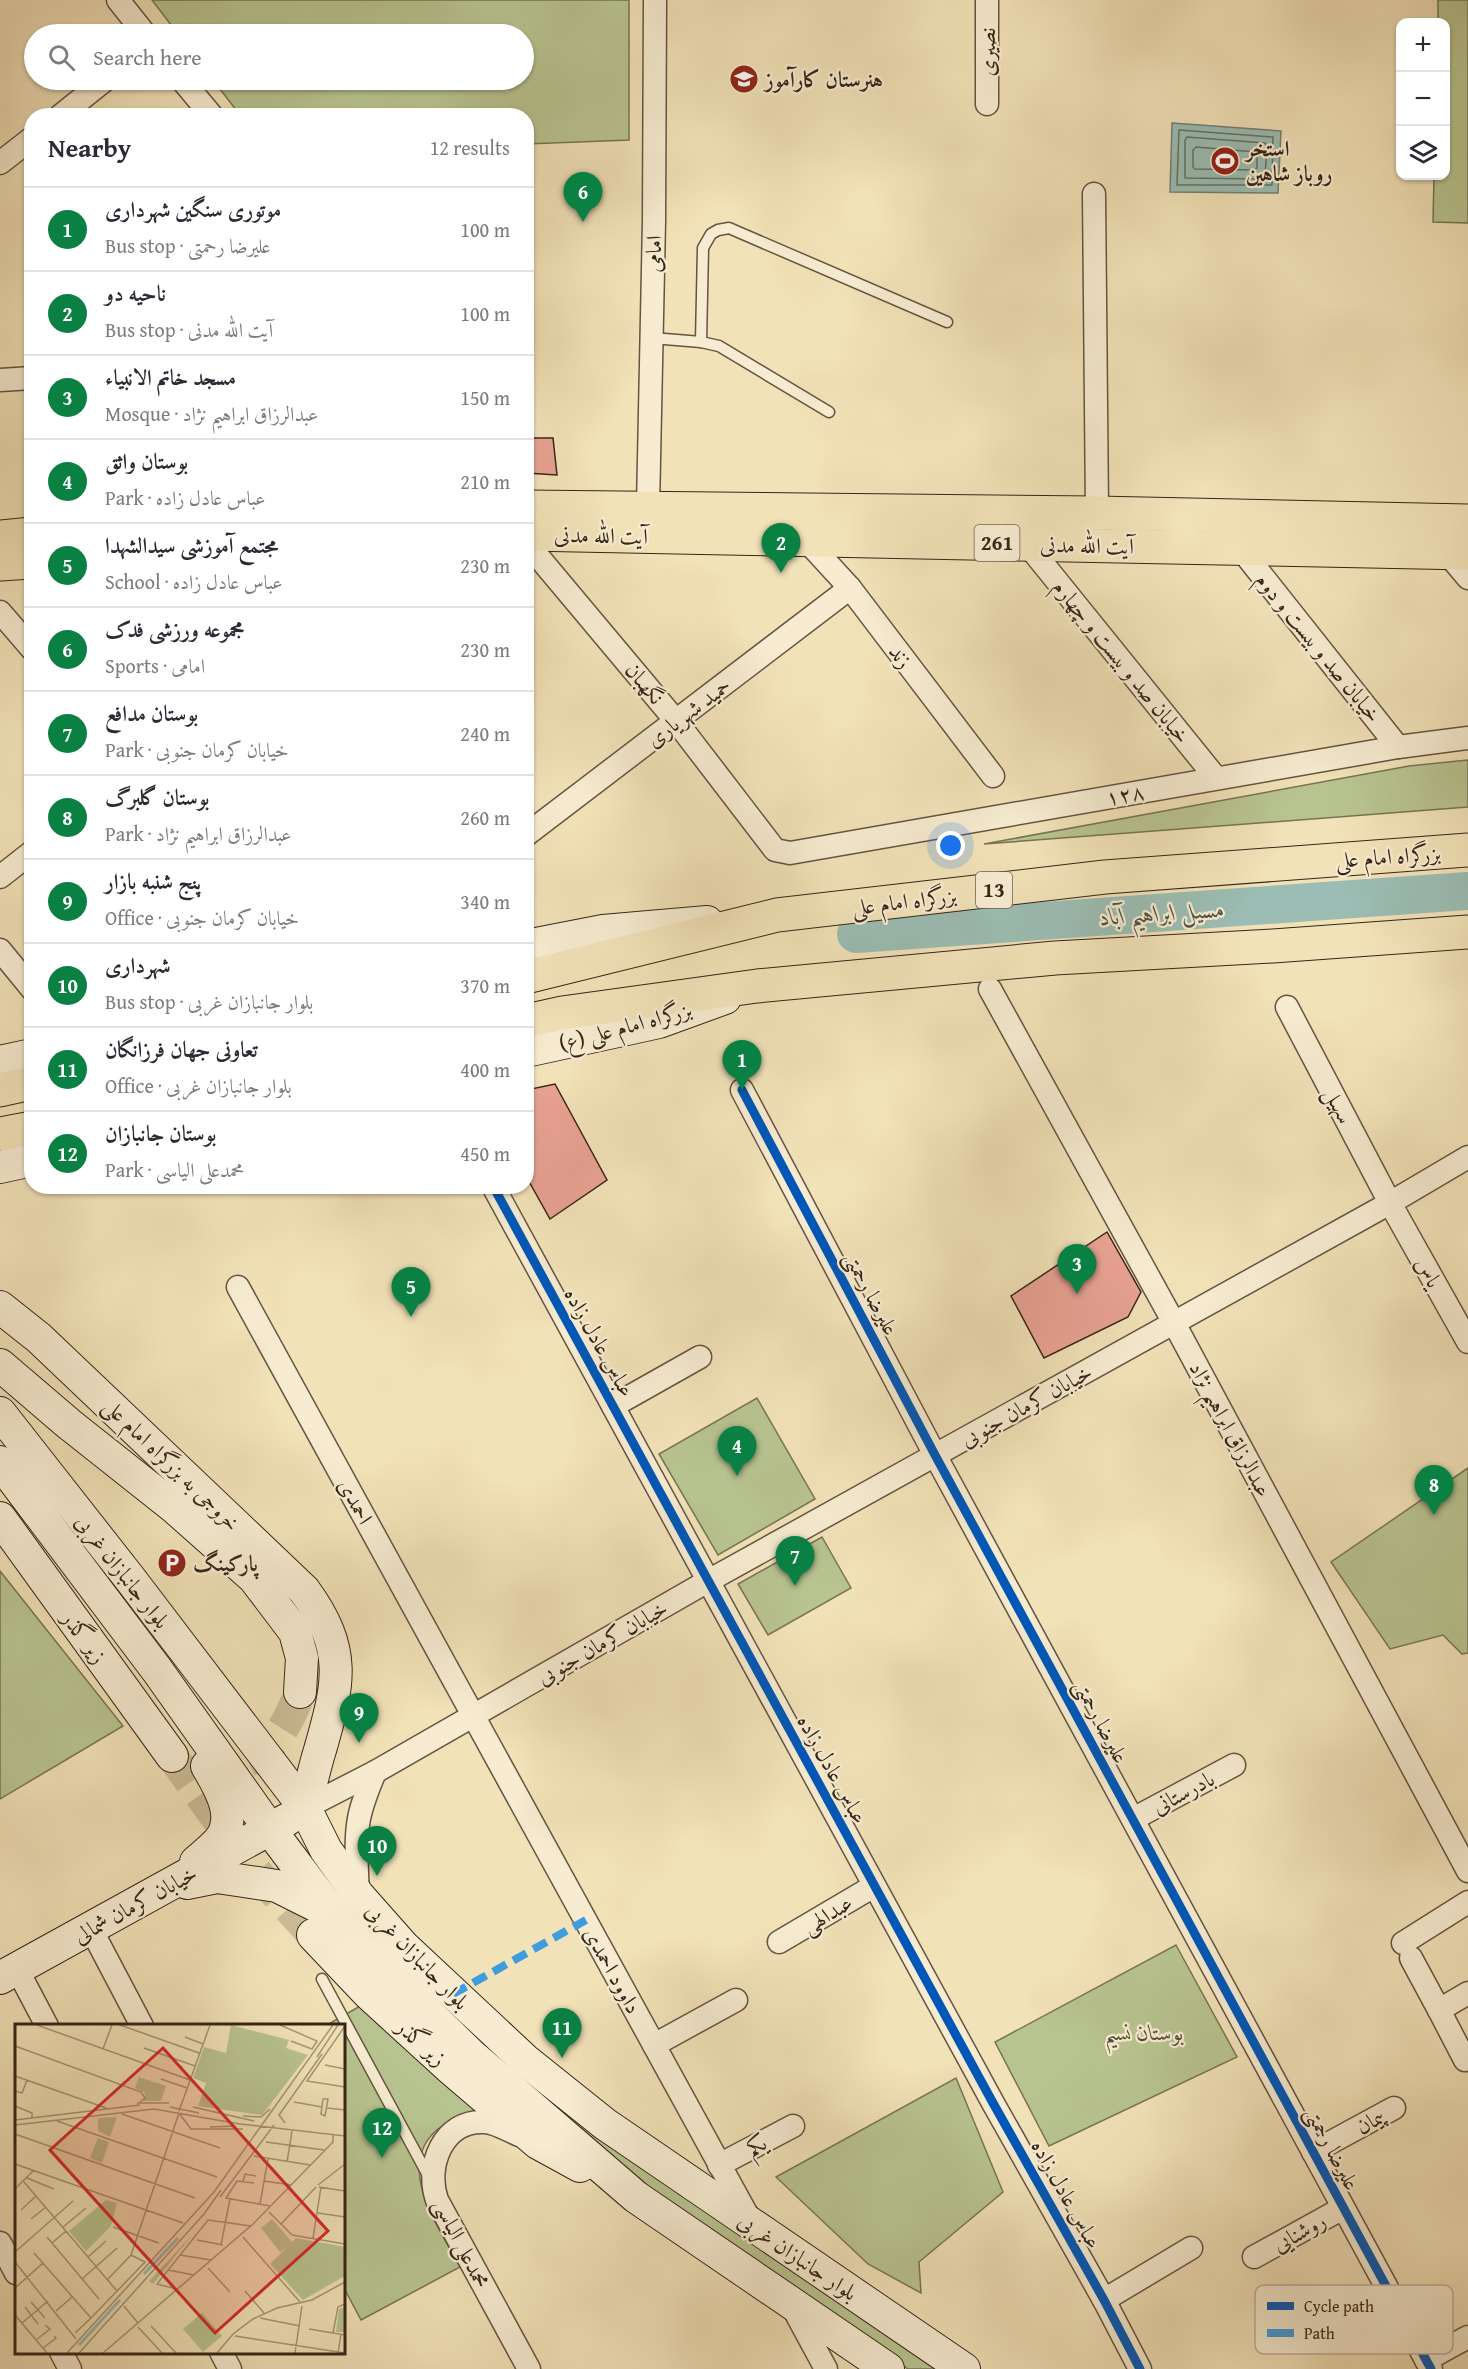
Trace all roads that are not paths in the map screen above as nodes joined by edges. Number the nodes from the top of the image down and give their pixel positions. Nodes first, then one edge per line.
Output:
1 (118, 0) edge
2 (655, 0) edge
3 (987, 0) edge
4 (137, 24) edge
5 (92, 90) edge
6 (190, 90) edge
7 (987, 104) dead end
8 (70, 108) edge
9 (205, 108) edge
10 (24, 144) edge
11 (0, 163) edge
12 (1094, 194) dead end
13 (947, 322) dead end
14 (652, 338) junction
15 (701, 342) junction
16 (24, 378) edge
17 (0, 380) edge
18 (829, 412) dead end
19 (534, 508) edge
20 (1097, 513) junction
21 (1468, 521) edge
22 (647, 522) junction
23 (534, 533) edge
24 (24, 535) edge
25 (0, 537) edge
26 (805, 539) junction
27 (1027, 544) junction
28 (1240, 548) junction
29 (534, 552) edge
30 (1457, 553) edge
31 (24, 562) edge
32 (0, 564) edge
33 (1468, 578) edge
34 (850, 588) junction
35 (0, 612) edge
36 (24, 640) edge
37 (676, 721) junction
38 (1468, 738) edge
39 (1398, 747) junction
40 (993, 776) dead end
41 (1216, 778) junction
42 (534, 829) edge
43 (1468, 850) edge
44 (783, 853) joint
45 (24, 858) edge
46 (0, 877) edge
47 (777, 915) junction
48 (1468, 932) edge
49 (534, 944) edge
50 (0, 950) edge
51 (534, 975) edge
52 (24, 979) edge
53 (757, 986) junction
54 (990, 988) dead end
55 (1287, 1007) dead end
56 (534, 1019) edge
57 (534, 1050) edge
58 (24, 1057) edge
59 (0, 1062) edge
60 (24, 1085) edge
61 (0, 1090) edge
62 (742, 1090) dead end
63 (24, 1130) edge
64 (0, 1134) edge
65 (1468, 1157) edge
66 (24, 1162) edge
67 (0, 1167) edge
68 (497, 1194) edge
69 (1390, 1203) junction
70 (238, 1287) dead end
71 (0, 1307) edge
72 (1174, 1323) junction
73 (0, 1330) edge
74 (1468, 1342) edge
75 (700, 1357) dead end
76 (0, 1365) edge
77 (613, 1406) junction
78 (0, 1413) edge
79 (936, 1455) junction
80 (0, 1462) edge
81 (132, 1474) junction
82 (0, 1518) edge
83 (708, 1581) junction
84 (157, 1670) junction
85 (300, 1692) tunnel mouth
86 (474, 1715) junction
87 (172, 1756) tunnel mouth
88 (1234, 1765) dead end
89 (375, 1772) junction
90 (305, 1808) junction
91 (1133, 1819) junction
92 (271, 1831) junction
93 (1468, 1871) edge
94 (874, 1886) junction
95 (165, 1888) junction
96 (358, 1895) junction
97 (1468, 1902) edge
98 (323, 1925) junction
99 (91, 1929) junction
100 (780, 1942) dead end
101 (9, 1973) edge
102 (322, 1979) dead end
103 (1468, 1993) edge
104 (736, 2000) dead end
105 (1438, 2010) junction
106 (46, 2024) edge
107 (141, 2024) edge
108 (654, 2045) junction
109 (1465, 2060) dead end
110 (1394, 2108) dead end
111 (793, 2126) dead end
112 (538, 2143) junction
113 (1313, 2152) junction
114 (719, 2165) junction
115 (434, 2186) junction
116 (636, 2197) junction
117 (1343, 2208) junction
118 (752, 2224) junction
119 (0, 2244) edge
120 (1191, 2248) dead end
121 (1254, 2257) dead end
122 (15, 2271) edge
123 (1385, 2285) edge
124 (1104, 2300) junction
125 (790, 2302) junction
126 (1468, 2337) edge
127 (1453, 2348) edge
128 (62, 2354) edge
129 (222, 2354) edge
130 (1444, 2354) edge
131 (1428, 2365) edge
132 (70, 2369) edge
133 (230, 2369) edge
134 (529, 2369) edge
135 (826, 2369) edge
136 (888, 2369) edge
137 (964, 2369) edge
138 (1140, 2369) edge

1 - 4 street
2 - 14 street, امامی
3 - 7 street, نصیری
5 - 8 street
6 - 9 street
10 - 11 street
12 - 20 street
13 - 15 lane
14 - 15 lane
14 - 22 street, امامی
15 - 18 lane
16 - 17 street
19 - 22 main road, آیت الله مدنی / 261
20 - 21 main road, 261
20 - 22 main road, 261
22 - 23 main road, آیت الله مدنی / 261
22 - 26 main road, آیت الله مدنی / 261
24 - 25 main road
26 - 27 main road, آیت الله مدنی / 261
26 - 34 street, زند
27 - 28 main road, آیت الله مدنی / 261
27 - 41 street, خیابان صد و بیست و چهارم
28 - 30 main road, آیت الله مدنی / 261
28 - 39 street, خیابان صد و بیست و دوم
29 - 37 street, نگهبان
30 - 33 street
31 - 32 main road
34 - 37 street, حمید شهریاری
34 - 40 street, زند
35 - 36 street
37 - 42 street, حمید شهریاری
37 - 44 street, نگهبان
38 - 39 street, ۱۲۸
39 - 41 street, ۱۲۸
41 - 44 street, ۱۲۸
43 - 47 main road, بزرگراه امام علی / 13
45 - 46 street
47 - 49 main road
47 - 51 main road, بزرگراه امام علی / 13
48 - 53 main road
50 - 52 street
53 - 56 main road
53 - 57 main road, بزرگراه امام علی (ع)
54 - 72 street, عبدالرزاق ابراهیم نژاد
55 - 69 street, سهیل
58 - 59 main road
60 - 61 main road
62 - 79 street, علیرضا رحمتی
63 - 64 main road
65 - 69 street, خیابان کرمان جنوبی
66 - 67 main road
68 - 77 street, عباس عادل زاده
69 - 72 street, خیابان کرمان جنوبی
69 - 74 street, یاس
70 - 86 street, احمدی
71 - 90 main road, خروجی به بزرگراه امام علی
72 - 79 street, خیابان کرمان جنوبی
72 - 93 street, عبدالرزاق ابراهیم نژاد
73 - 81 main road
75 - 77 street
76 - 81 main road
77 - 83 street, عباس عادل زاده
78 - 90 main road, بلوار جانبازان غربی
79 - 83 street, خیابان کرمان جنوبی
79 - 91 street, علیرضا رحمتی
80 - 84 main road, بلوار جانبازان غربی
81 - 85 main road
82 - 87 main road, زیر گذر
83 - 86 street, خیابان کرمان جنوبی
83 - 94 street, عباس عادل زاده
84 - 92 main road, بلوار جانبازان غربی
84 - 95 main road
86 - 89 street, خیابان کرمان جنوبی
86 - 108 street, داوود احمدی
88 - 91 street, بادرستانی
89 - 90 street, خیابان کرمان جنوبی
89 - 96 street
90 - 92 main road, خیابان کرمان جنوبی
90 - 96 main road, بلوار جانبازان غربی
91 - 113 street, علیرضا رحمتی
92 - 95 main road, خیابان کرمان شمالی
92 - 98 main road, بلوار جانبازان غربی
94 - 100 street, عبدالهی
94 - 124 street, عباس عادل زاده
95 - 98 main road
95 - 99 main road, خیابان کرمان شمالی
96 - 118 main road, بلوار جانبازان غربی
97 - 105 street
98 - 112 main road, زیر گذر
98 - 116 main road, بلوار جانبازان غربی
99 - 101 main road, خیابان کرمان شمالی
99 - 107 street
101 - 106 street
102 - 115 lane
103 - 105 street
104 - 108 street
105 - 109 street
108 - 114 street, داوود احمدی
110 - 113 street, پیمان
111 - 114 street, یکم
112 - 115 street, محمدعلی الیاسی
112 - 116 main road, زیر گذر
113 - 117 street, علیرضا رحمتی
114 - 118 street, داوود احمدی
115 - 134 street, محمدعلی الیاسی
116 - 125 main road, بلوار جانبازان غربی
117 - 121 street, روشنایی
117 - 123 street, علیرضا رحمتی
118 - 137 main road, بلوار جانبازان غربی
119 - 122 street
120 - 124 street
124 - 138 street, عباس عادل زاده
125 - 135 street
125 - 136 main road, بلوار جانبازان غربی
126 - 127 street
128 - 132 street
129 - 133 street
130 - 131 street

